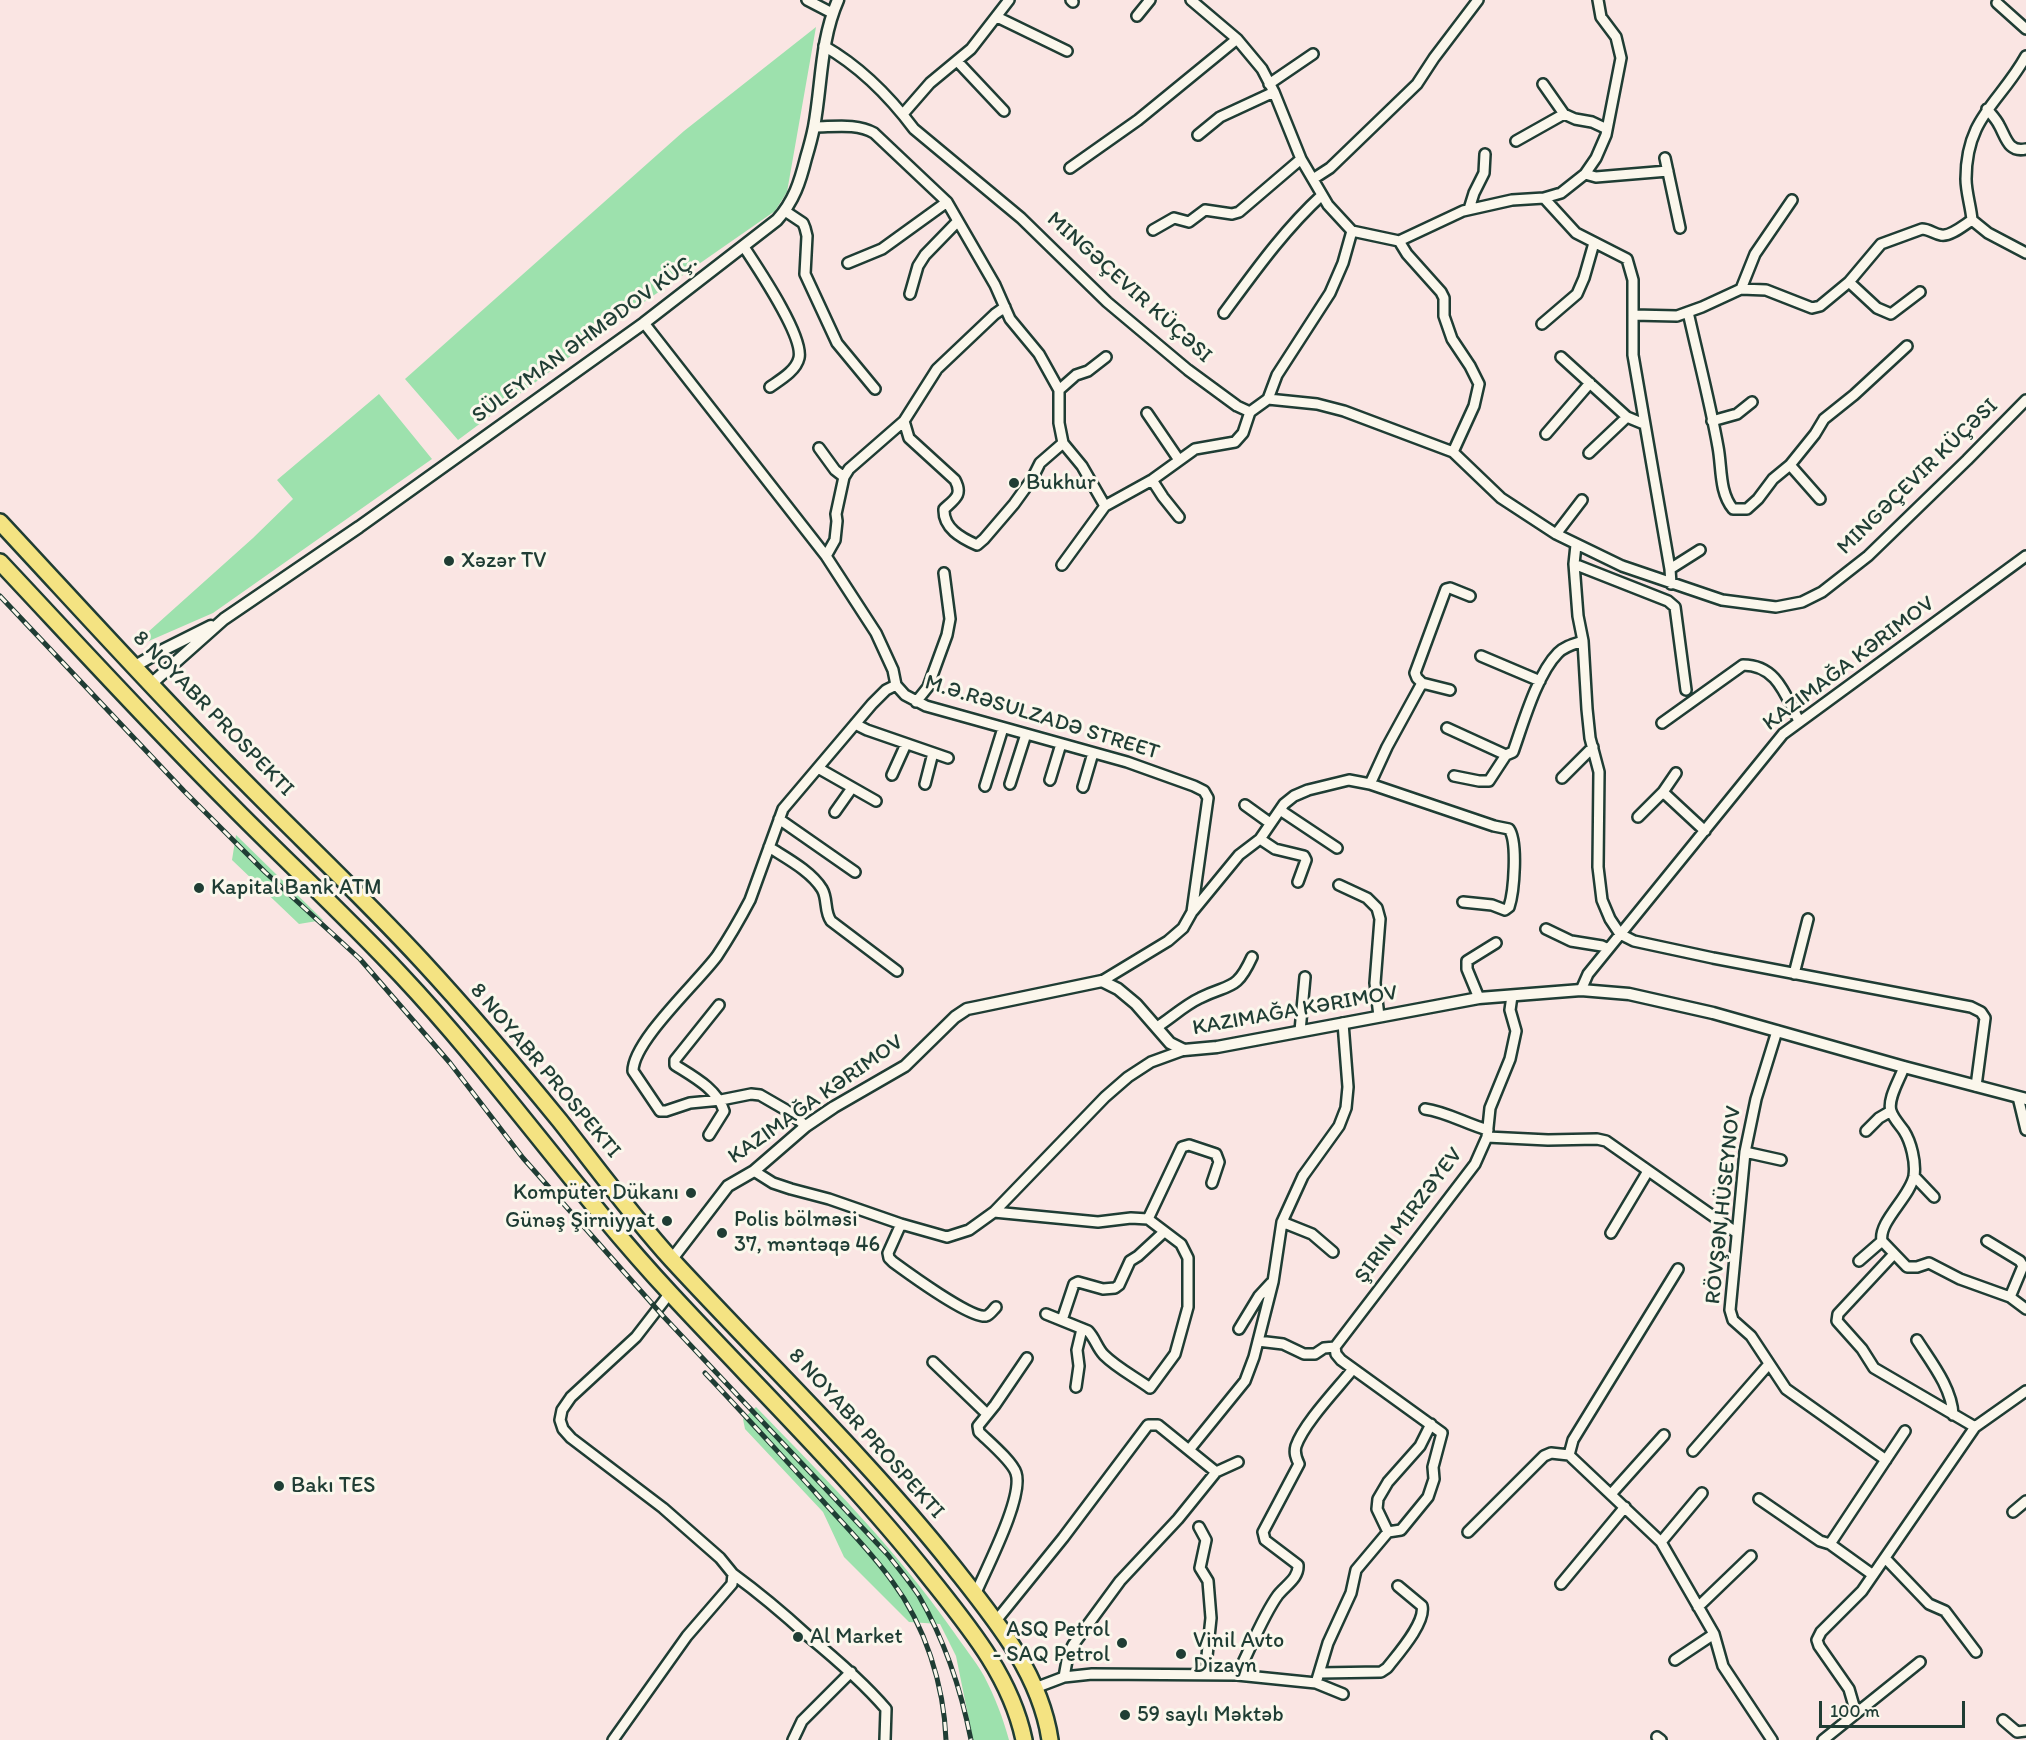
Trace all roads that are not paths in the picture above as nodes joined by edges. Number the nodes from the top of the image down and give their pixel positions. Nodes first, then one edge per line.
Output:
1 (807, 0) edge
2 (838, 0) edge
3 (1009, 0) edge
4 (1150, 0) edge
5 (1191, 0) edge
6 (1478, 0) edge
7 (1598, 0) edge
8 (1998, 3) dead end
9 (832, 13) junction
10 (1137, 16) dead end
11 (997, 17) junction
12 (2026, 29) edge
13 (1237, 39) junction
14 (824, 46) junction
15 (1067, 51) dead end
16 (1313, 54) dead end
17 (2026, 56) edge
18 (957, 60) junction
19 (1543, 84) dead end
20 (1271, 88) junction
21 (1987, 110) junction
22 (1004, 111) dead end
23 (903, 114) junction
24 (1564, 114) junction
25 (814, 127) junction
26 (1607, 129) junction
27 (1198, 135) dead end
28 (1516, 141) dead end
29 (2026, 149) edge
30 (1485, 154) dead end
31 (1665, 158) dead end
32 (1301, 159) junction
33 (1070, 168) dead end
34 (1668, 171) junction
35 (1585, 174) junction
36 (1313, 179) junction
37 (1322, 195) junction
38 (1544, 198) junction
39 (1792, 200) dead end
40 (947, 202) junction
41 (1469, 209) junction
42 (786, 211) junction
43 (1972, 220) junction
44 (958, 221) junction
45 (1680, 228) dead end
46 (1153, 230) dead end
47 (1352, 231) junction
48 (1399, 241) junction
49 (1594, 243) junction
50 (744, 247) junction
51 (2026, 253) edge
52 (848, 263) dead end
53 (1849, 282) junction
54 (1741, 289) junction
55 (1920, 292) dead end
56 (910, 294) dead end
57 (1005, 307) junction
58 (1688, 312) junction
59 (1224, 313) dead end
60 (1634, 315) junction
61 (644, 322) junction
62 (1542, 324) dead end
63 (1907, 346) dead end
64 (1106, 357) dead end
65 (1561, 357) dead end
66 (1590, 383) junction
67 (770, 387) dead end
68 (875, 389) dead end
69 (1059, 390) junction
70 (1268, 399) junction
71 (2026, 399) edge
72 (1752, 402) dead end
73 (1250, 412) junction
74 (1147, 413) dead end
75 (1628, 417) junction
76 (904, 421) junction
77 (1712, 421) junction
78 (1644, 424) junction
79 (1546, 434) dead end
80 (1063, 443) junction
81 (819, 448) dead end
82 (1453, 452) junction
83 (1589, 453) dead end
84 (1179, 460) junction
85 (1790, 465) junction
86 (844, 477) junction
87 (1152, 480) junction
88 (1820, 499) dead end
89 (1582, 500) dead end
90 (1105, 506) junction
91 (1179, 517) dead end
92 (0, 522) edge
93 (1556, 534) junction
94 (1576, 545) junction
95 (1700, 550) dead end
96 (826, 556) junction
97 (2026, 556) edge
98 (0, 562) edge
99 (1574, 564) junction
100 (1062, 565) dead end
101 (1670, 569) junction
102 (944, 573) dead end
103 (1671, 584) junction
104 (1470, 596) dead end
105 (224, 619) junction
106 (1583, 641) junction
107 (1481, 656) dead end
108 (135, 666) junction
109 (1540, 681) junction
110 (1422, 683) junction
111 (114, 684) junction
112 (152, 684) junction
113 (896, 685) junction
114 (1450, 690) dead end
115 (1686, 690) dead end
116 (131, 702) junction
117 (916, 702) junction
118 (1799, 721) junction
119 (1662, 723) dead end
120 (855, 724) junction
121 (1003, 728) junction
122 (1447, 728) dead end
123 (1026, 734) junction
124 (906, 744) junction
125 (1061, 744) junction
126 (1593, 747) junction
127 (933, 753) junction
128 (1093, 753) junction
129 (1506, 755) junction
130 (948, 758) dead end
131 (818, 768) junction
132 (1676, 773) dead end
133 (892, 775) dead end
134 (1454, 776) dead end
135 (1562, 778) dead end
136 (1050, 780) dead end
137 (925, 784) dead end
138 (1010, 784) dead end
139 (1370, 784) junction
140 (985, 786) dead end
141 (1083, 787) dead end
142 (852, 788) junction
143 (1663, 792) junction
144 (876, 801) dead end
145 (1245, 805) dead end
146 (1280, 810) junction
147 (835, 812) dead end
148 (1638, 817) dead end
149 (779, 819) junction
150 (1270, 824) junction
151 (1705, 831) junction
152 (1260, 839) junction
153 (769, 847) junction
154 (1337, 848) dead end
155 (855, 872) dead end
156 (1298, 882) dead end
157 (1339, 885) dead end
158 (1463, 902) dead end
159 (1192, 912) junction
160 (1808, 918) dead end
161 (1546, 929) dead end
162 (1620, 934) junction
163 (1496, 943) dead end
164 (1608, 949) junction
165 (1252, 957) dead end
166 (897, 971) dead end
167 (1794, 974) junction
168 (1305, 977) dead end
169 (1102, 981) junction
170 (1581, 990) junction
171 (1512, 996) junction
172 (1479, 998) junction
173 (719, 1005) dead end
174 (1379, 1016) junction
175 (1343, 1023) junction
176 (1157, 1027) junction
177 (1300, 1031) junction
178 (1777, 1031) junction
179 (1184, 1050) junction
180 (1904, 1067) junction
181 (1976, 1086) junction
182 (2022, 1098) edge
183 (721, 1100) junction
184 (1425, 1108) dead end
185 (1891, 1111) junction
186 (806, 1126) junction
187 (1866, 1131) dead end
188 (2026, 1131) edge
189 (1488, 1133) junction
190 (709, 1135) dead end
191 (1745, 1152) junction
192 (1781, 1160) dead end
193 (754, 1171) junction
194 (1648, 1171) junction
195 (1914, 1176) junction
196 (1212, 1183) dead end
197 (1935, 1197) dead end
198 (994, 1212) junction
199 (1148, 1219) junction
200 (1282, 1222) junction
201 (901, 1224) junction
202 (1164, 1232) junction
203 (1611, 1233) dead end
204 (1737, 1233) junction
205 (1881, 1241) junction
206 (1987, 1241) dead end
207 (1333, 1252) dead end
208 (1893, 1255) junction
209 (672, 1259) junction
210 (1859, 1261) dead end
211 (1678, 1269) dead end
212 (1273, 1281) junction
213 (670, 1293) junction
214 (2010, 1297) junction
215 (996, 1307) dead end
216 (2026, 1309) edge
217 (1046, 1314) dead end
218 (1062, 1320) junction
219 (1082, 1329) junction
220 (1239, 1329) dead end
221 (1917, 1340) dead end
222 (1258, 1341) junction
223 (1335, 1347) junction
224 (1027, 1358) dead end
225 (933, 1362) dead end
226 (1769, 1364) junction
227 (1353, 1369) junction
228 (1076, 1387) dead end
229 (2026, 1390) edge
230 (987, 1414) junction
231 (1953, 1415) junction
232 (1431, 1424) junction
233 (1975, 1427) junction
234 (1905, 1431) dead end
235 (1664, 1435) dead end
236 (1189, 1450) junction
237 (1693, 1450) dead end
238 (1569, 1455) junction
239 (1886, 1460) junction
240 (1238, 1462) dead end
241 (1216, 1472) junction
242 (1702, 1492) dead end
243 (1612, 1493) junction
244 (1760, 1499) dead end
245 (2026, 1501) edge
246 (1625, 1507) junction
247 (2013, 1512) dead end
248 (1198, 1527) dead end
249 (1388, 1532) junction
250 (1468, 1532) dead end
251 (1661, 1542) junction
252 (1830, 1544) junction
253 (1751, 1556) dead end
254 (1885, 1558) junction
255 (733, 1574) junction
256 (1874, 1575) junction
257 (1561, 1584) dead end
258 (1398, 1586) dead end
259 (975, 1595) junction
260 (1698, 1607) junction
261 (995, 1622) junction
262 (1714, 1634) junction
263 (1976, 1652) dead end
264 (1675, 1660) dead end
265 (1920, 1662) dead end
266 (850, 1672) junction
267 (1319, 1673) junction
268 (1205, 1675) junction
269 (1238, 1675) junction
270 (1064, 1677) junction
271 (1316, 1683) junction
272 (1035, 1688) junction
273 (1342, 1694) dead end
274 (1856, 1713) junction
275 (2003, 1720) dead end
276 (2026, 1731) edge
277 (613, 1740) edge
278 (793, 1740) edge
279 (885, 1740) edge
280 (1024, 1740) edge
281 (1050, 1740) edge
282 (1772, 1740) edge
283 (1823, 1740) edge

1 - 9 street
2 - 9 street, SÜLEYMAN ƏHMƏDOV KÜÇ.
3 - 11 street
4 - 10 street
5 - 13 street
6 - 36 street
7 - 26 street
8 - 12 street
9 - 14 street, SÜLEYMAN ƏHMƏDOV KÜÇ.
11 - 15 street
11 - 18 street
13 - 20 street
13 - 33 street
14 - 23 street, MINGƏÇEVIR KÜÇƏSI
14 - 25 street, SÜLEYMAN ƏHMƏDOV KÜÇ.
16 - 20 street
17 - 21 street
18 - 22 street
18 - 23 street
19 - 24 street
20 - 27 street
20 - 32 street
21 - 29 street
21 - 43 street
23 - 73 street, MINGƏÇEVIR KÜÇƏSI
24 - 26 street
24 - 28 street
25 - 40 street
25 - 42 street, SÜLEYMAN ƏHMƏDOV KÜÇ.
26 - 35 street
30 - 41 street
31 - 34 street
32 - 36 street
32 - 46 street
34 - 35 street
34 - 45 street
35 - 38 street
36 - 37 street
37 - 47 street
37 - 59 street
38 - 41 street
38 - 49 street
39 - 54 street
40 - 44 street
40 - 52 street
41 - 48 street
42 - 50 street, SÜLEYMAN ƏHMƏDOV KÜÇ.
42 - 68 street
43 - 51 street
43 - 53 street
44 - 56 street
44 - 57 street
47 - 48 street
47 - 70 street
48 - 82 street
49 - 60 street
49 - 62 street
50 - 61 street, SÜLEYMAN ƏHMƏDOV KÜÇ.
50 - 67 street
53 - 54 street
53 - 55 street
54 - 58 street
57 - 69 street
57 - 76 street
58 - 60 street
58 - 77 street
60 - 78 street
61 - 96 street, M.Ə.RƏSULZADƏ STREET
61 - 105 street, SÜLEYMAN ƏHMƏDOV KÜÇ.
63 - 85 street
64 - 69 street
65 - 66 street
66 - 75 street
66 - 79 street
69 - 80 street
70 - 73 street
70 - 82 street, MINGƏÇEVIR KÜÇƏSI
71 - 103 street, MINGƏÇEVIR KÜÇƏSI
72 - 77 street
73 - 84 street
74 - 84 street
75 - 78 street
75 - 83 street
76 - 80 street
76 - 86 street
77 - 85 street
78 - 101 street
80 - 90 street
81 - 86 street
82 - 93 street, MINGƏÇEVIR KÜÇƏSI
84 - 87 street
85 - 88 street
86 - 96 street
87 - 90 street
87 - 91 street
89 - 93 street
90 - 100 street
92 - 108 highway, 8 NOYABR PROSPEKTI
93 - 94 street, MINGƏÇEVIR KÜÇƏSI
94 - 99 street
94 - 103 street, MINGƏÇEVIR KÜÇƏSI
95 - 101 street
96 - 113 street, M.Ə.RƏSULZADƏ STREET
97 - 118 street
98 - 111 highway, 8 NOYABR PROSPEKTI
99 - 106 street
99 - 115 street
101 - 103 street
102 - 117 street
104 - 110 street
105 - 108 street
105 - 112 street
106 - 109 street
106 - 126 street
107 - 109 street
108 - 111 highway
108 - 112 highway, 8 NOYABR PROSPEKTI
109 - 129 street
110 - 114 street
110 - 139 street
111 - 116 highway, 8 NOYABR PROSPEKTI
112 - 116 highway
112 - 209 highway, 8 NOYABR PROSPEKTI
113 - 117 street, M.Ə.RƏSULZADƏ STREET
113 - 120 street
116 - 213 highway, 8 NOYABR PROSPEKTI
117 - 121 street, M.Ə.RƏSULZADƏ STREET
118 - 119 street
118 - 151 street
120 - 124 street
120 - 131 street
121 - 123 street, M.Ə.RƏSULZADƏ STREET
121 - 140 street
122 - 129 street
123 - 125 street, M.Ə.RƏSULZADƏ STREET
123 - 138 street
124 - 127 street
124 - 133 street
125 - 128 street, M.Ə.RƏSULZADƏ STREET
125 - 136 street
126 - 135 street
126 - 162 street
127 - 130 street
127 - 137 street
128 - 141 street
128 - 159 street, M.Ə.RƏSULZADƏ STREET
129 - 134 street
131 - 142 street
131 - 149 street
132 - 143 street
139 - 146 street
139 - 158 street
142 - 144 street
142 - 147 street
143 - 148 street
143 - 151 street
145 - 150 street
146 - 150 street
146 - 154 street
149 - 153 street
149 - 155 street
150 - 152 street
151 - 162 street
152 - 156 street
152 - 159 street
153 - 166 street
153 - 183 street
157 - 174 street
159 - 169 street, M.Ə.RƏSULZADƏ STREET
160 - 167 street
161 - 164 street
162 - 164 street
162 - 167 street
163 - 172 street
164 - 170 street
165 - 176 street
167 - 181 street
168 - 177 street
169 - 176 street
169 - 186 street
170 - 171 street
170 - 178 street
171 - 172 street
171 - 189 street, ŞIRIN MIRZƏYEV
172 - 174 street
173 - 183 street
174 - 175 street
175 - 177 street
175 - 200 street
176 - 179 street
177 - 179 street
178 - 180 street
178 - 191 street, RÖVŞƏN HÜSEYNOV
179 - 198 street
180 - 181 street
180 - 185 street
181 - 182 street
182 - 188 street
183 - 186 street
183 - 190 street
184 - 189 street
185 - 187 street
185 - 195 street
186 - 193 street
189 - 194 street
189 - 223 street, ŞIRIN MIRZƏYEV
191 - 192 street
191 - 204 street, RÖVŞƏN HÜSEYNOV
193 - 201 street
193 - 209 street
194 - 203 street
194 - 204 street
195 - 197 street
195 - 205 street
196 - 199 street
198 - 199 street
198 - 201 street
199 - 202 street
200 - 207 street
200 - 212 street
201 - 215 street
202 - 218 street
202 - 219 street
204 - 226 street, RÖVŞƏN HÜSEYNOV
205 - 208 street
205 - 210 street
206 - 214 street
208 - 214 street
208 - 231 street
209 - 259 highway, 8 NOYABR PROSPEKTI
211 - 238 street
212 - 220 street
212 - 222 street
213 - 255 street
213 - 280 highway, 8 NOYABR PROSPEKTI
214 - 216 street
217 - 218 street
218 - 219 street
219 - 228 street
221 - 231 street
222 - 223 street
222 - 236 street
223 - 227 street
224 - 230 street
225 - 230 street
226 - 237 street
226 - 239 street, RÖVŞƏN HÜSEYNOV
227 - 232 street
227 - 269 street
229 - 233 street
230 - 259 street
231 - 233 street
232 - 249 street
232 - 249 street
233 - 254 street
234 - 239 street
235 - 243 street
236 - 241 street
236 - 261 street
238 - 243 street
238 - 250 street
239 - 252 street
240 - 241 street
241 - 270 street
242 - 251 street
243 - 246 street
244 - 252 street
245 - 247 street
246 - 251 street
246 - 257 street
248 - 268 street
249 - 267 street
251 - 260 street
252 - 256 street
253 - 260 street
254 - 256 street
254 - 263 street
255 - 266 street
255 - 277 street
256 - 274 street
258 - 267 street
259 - 261 highway, 8 NOYABR PROSPEKTI
260 - 262 street
261 - 272 highway, 8 NOYABR PROSPEKTI
262 - 264 street
262 - 282 street
265 - 274 street
266 - 278 street
266 - 279 street
267 - 271 street
268 - 269 street
268 - 270 street
269 - 271 street
270 - 272 street
271 - 273 street
272 - 281 highway, 8 NOYABR PROSPEKTI
274 - 283 street
275 - 276 street

